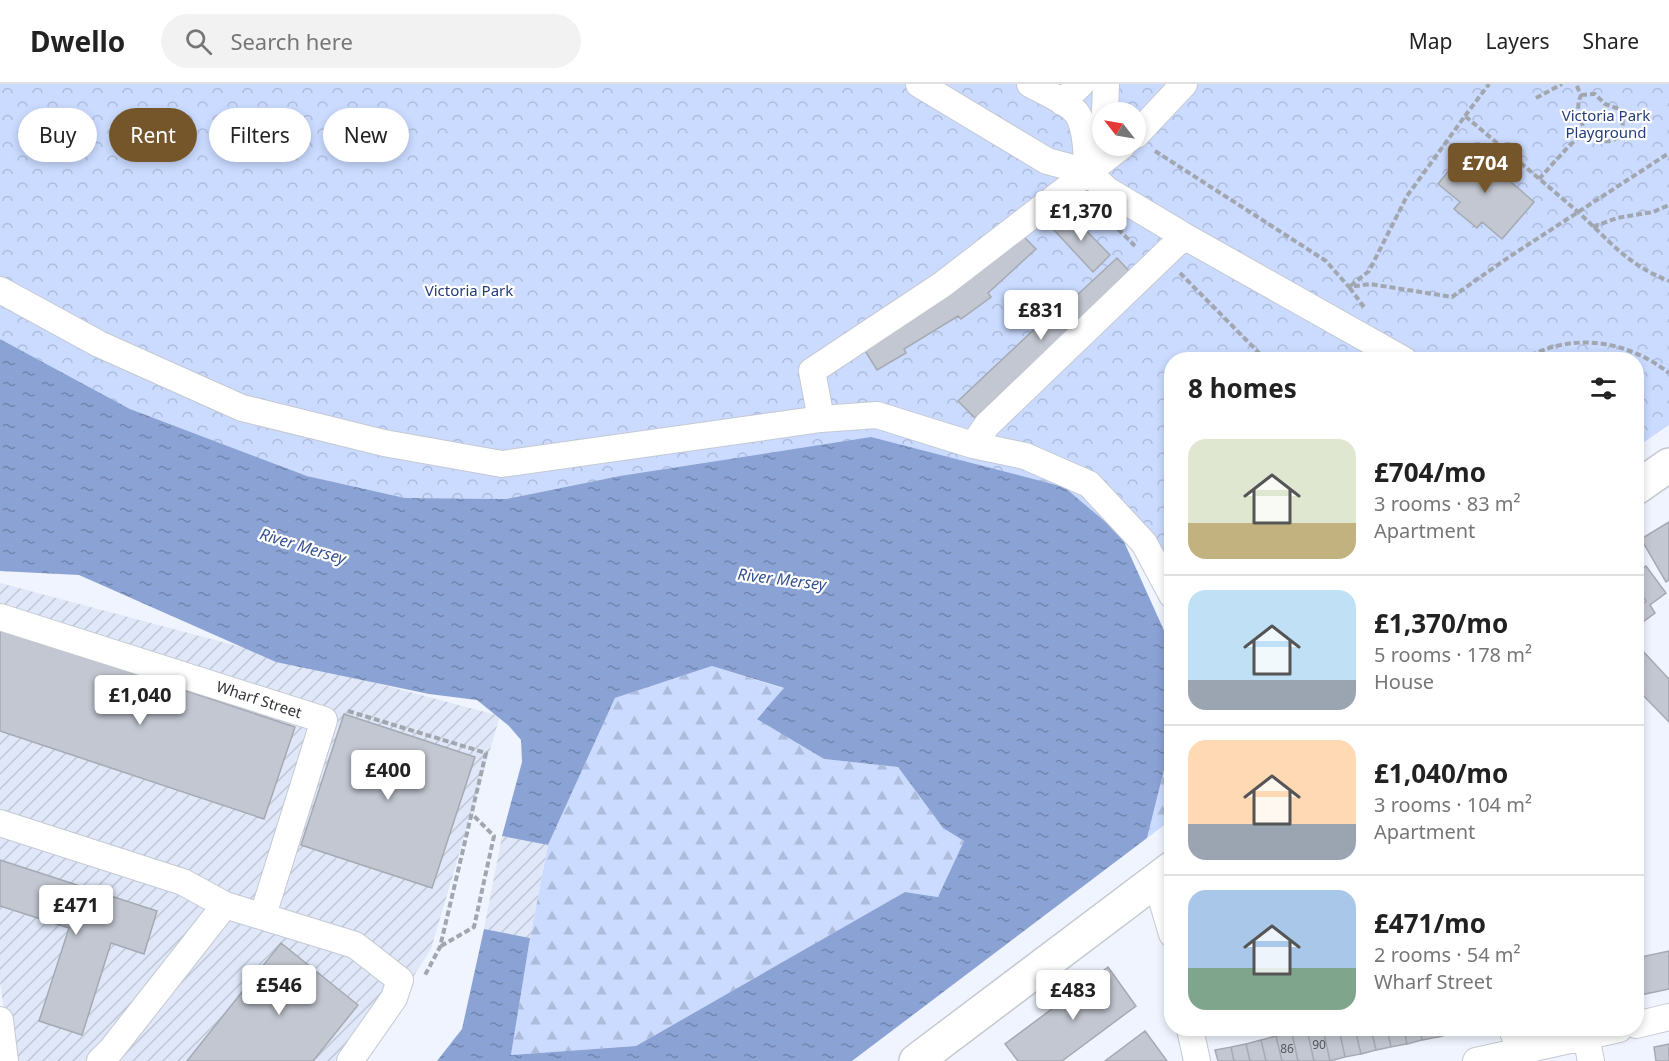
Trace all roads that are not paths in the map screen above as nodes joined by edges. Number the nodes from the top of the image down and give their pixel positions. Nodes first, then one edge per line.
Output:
1 (919, 84) edge
2 (1030, 84) edge
3 (1082, 84) edge
4 (1106, 84) edge
5 (1184, 84) edge
6 (1062, 102) junction
7 (1105, 102) edge
8 (1146, 128) edge
9 (1093, 156) edge
10 (1113, 156) edge
11 (1088, 172) junction
12 (1184, 236) junction
13 (0, 290) edge
14 (1390, 352) edge
15 (821, 418) junction
16 (973, 445) junction
17 (1669, 465) edge
18 (1644, 482) edge
19 (1164, 580) edge
20 (0, 616) edge
21 (0, 823) edge
22 (1164, 874) edge
23 (225, 905) junction
24 (263, 915) junction
25 (1669, 1017) edge
26 (0, 1020) edge
27 (1644, 1023) edge
28 (1192, 1036) edge
29 (1608, 1036) edge
30 (1516, 1040) edge
31 (1589, 1049) edge
32 (5, 1061) edge
33 (100, 1061) edge
34 (350, 1061) edge
35 (916, 1061) edge
36 (1197, 1061) edge
37 (1476, 1061) edge

1 - 11 street
2 - 6 street
3 - 6 street
4 - 7 street
5 - 8 street
6 - 11 street
9 - 11 street
10 - 11 street
11 - 12 street
11 - 15 street
12 - 14 street
12 - 16 street
13 - 15 street
15 - 16 street
16 - 19 street
17 - 18 highway
20 - 24 street, Wharf Street
21 - 23 street
22 - 35 highway
23 - 24 street
23 - 33 street
24 - 34 street
25 - 27 street
26 - 32 street
28 - 36 street
29 - 31 street
30 - 31 street
30 - 37 street

